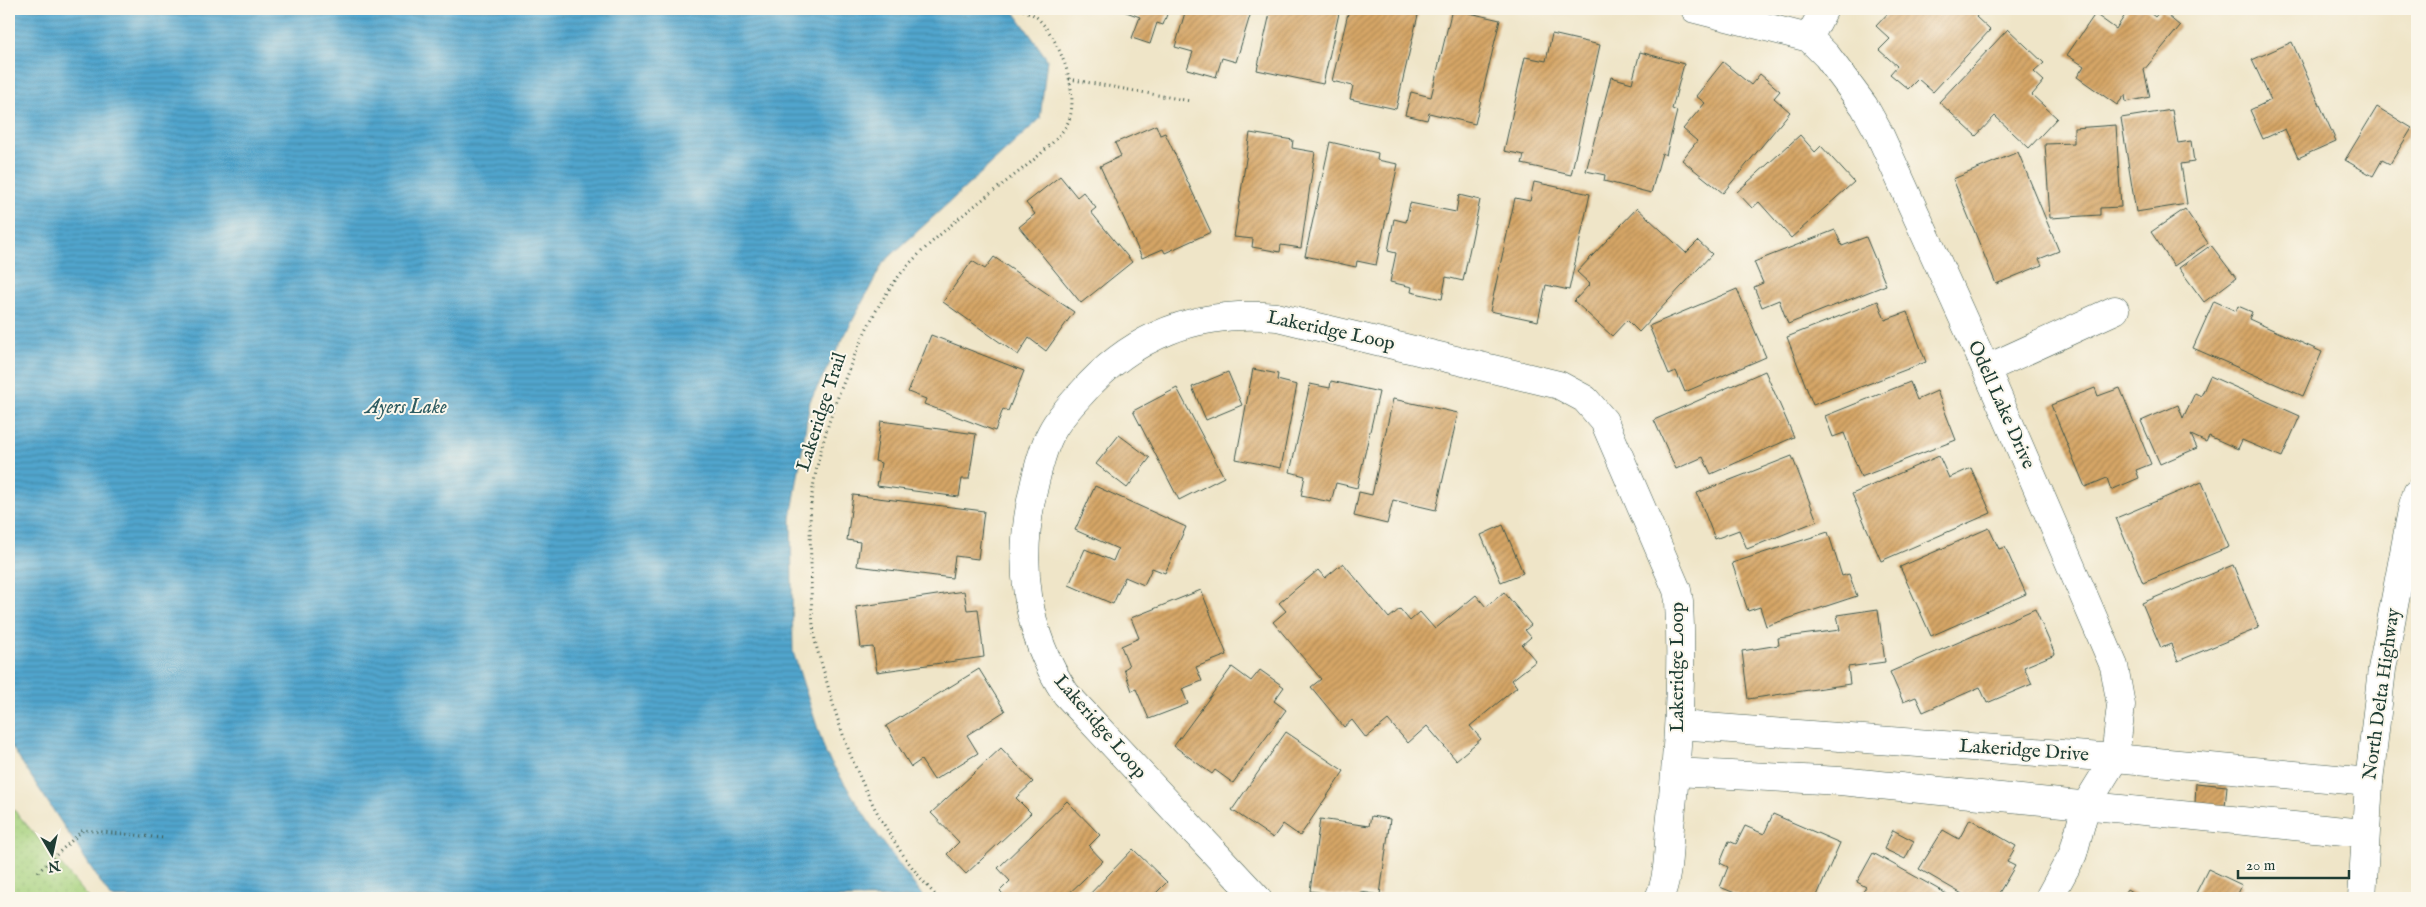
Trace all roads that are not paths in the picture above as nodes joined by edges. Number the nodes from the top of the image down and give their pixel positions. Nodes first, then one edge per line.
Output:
1 (1694, 9) edge
2 (1824, 9) edge
3 (1809, 38) junction
4 (2115, 310) dead end
5 (1986, 368) junction
6 (2417, 493) edge
7 (1679, 725) junction
8 (2115, 758) junction
9 (1676, 772) junction
10 (2369, 782) junction
11 (2086, 805) junction
12 (2364, 833) junction
13 (1257, 898) edge
14 (1659, 898) edge
15 (2048, 898) edge
16 (2362, 898) edge

1 - 3 street
2 - 3 street
3 - 5 street, Odell Lake Drive
4 - 5 street
5 - 8 street, Odell Lake Drive
6 - 10 street, North Delta Highway
7 - 8 street, Lakeridge Drive
7 - 9 street, Lakeridge Loop
7 - 13 street, Lakeridge Loop
8 - 10 street, Lakeridge Drive
8 - 11 street, Odell Lake Drive
9 - 11 street
9 - 14 street, Lakeridge Loop
10 - 12 street, North Delta Highway
11 - 12 street
11 - 15 street, Odell Lake Drive
12 - 16 street, North Delta Highway

